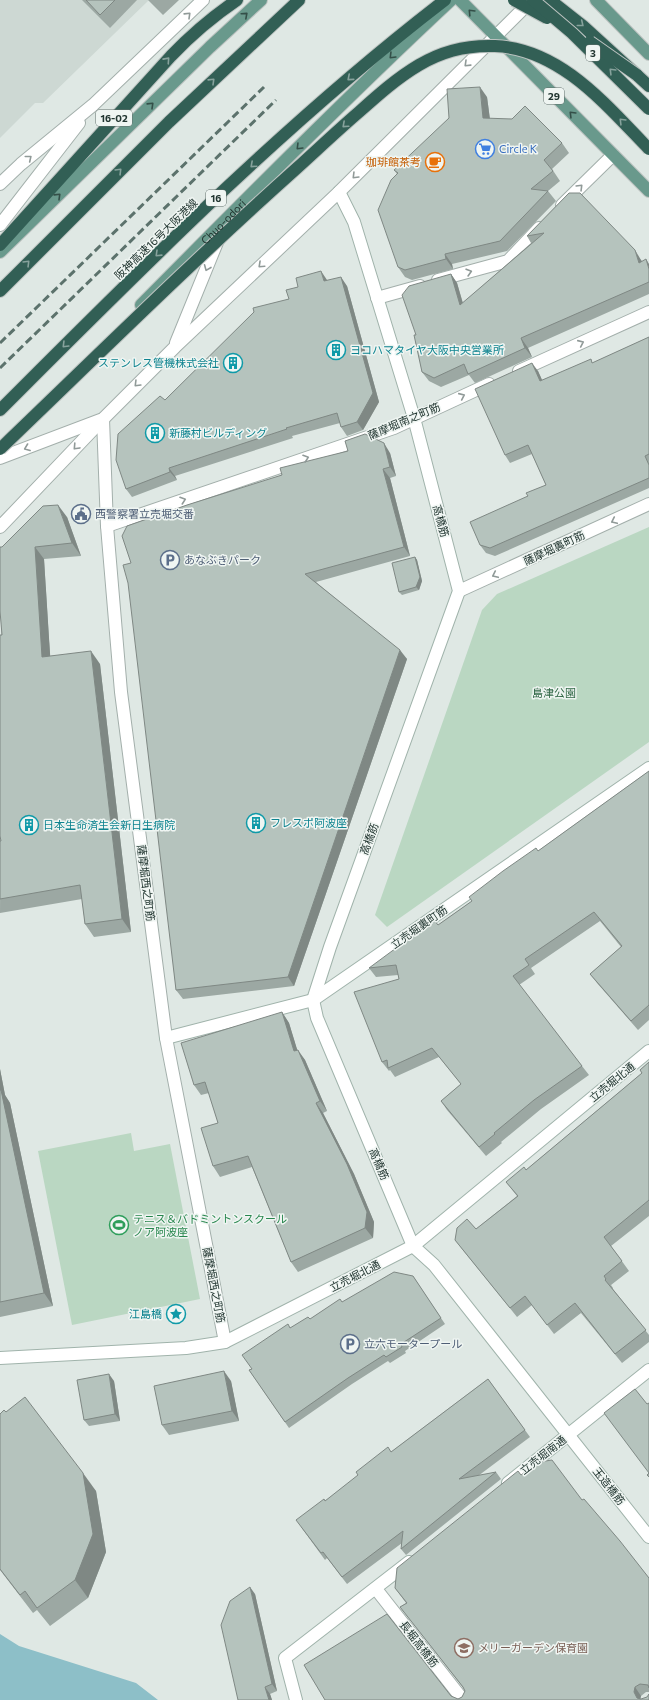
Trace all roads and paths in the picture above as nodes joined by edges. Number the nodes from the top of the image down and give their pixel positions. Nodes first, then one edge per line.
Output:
1 (203, 0) edge
2 (237, 0) edge
3 (261, 0) edge
4 (299, 0) edge
5 (445, 0) edge
6 (451, 0) edge
7 (460, 0) edge
8 (514, 0) edge
9 (533, 0) edge
10 (550, 0) edge
11 (596, 0) edge
12 (495, 37) junction
13 (649, 54) edge
14 (638, 75) junction
15 (649, 86) edge
16 (93, 106) junction
17 (649, 109) edge
18 (649, 148) edge
19 (613, 155) junction
20 (0, 184) edge
21 (649, 191) edge
22 (339, 192) junction
23 (227, 218) junction
24 (0, 225) edge
25 (0, 245) edge
26 (0, 252) edge
27 (0, 291) edge
28 (377, 298) junction
29 (649, 312) edge
30 (175, 347) junction
31 (0, 410) edge
32 (414, 418) junction
33 (103, 419) junction
34 (0, 449) edge
35 (0, 458) edge
36 (649, 504) edge
37 (107, 526) junction
38 (0, 527) edge
39 (459, 591) junction
40 (649, 768) edge
41 (313, 1000) junction
42 (166, 1038) junction
43 (649, 1052) edge
44 (413, 1246) junction
45 (225, 1342) junction
46 (0, 1358) edge
47 (649, 1370) edge
48 (568, 1435) junction
49 (499, 1490) edge
50 (649, 1537) edge
51 (419, 1554) edge
52 (376, 1589) junction
53 (296, 1700) edge
54 (463, 1700) edge

16 -> 1 street
25 -> 2 highway, 16-02
26 -> 3 main road
27 -> 4 highway
5 -> 31 highway, 阪神高速16号大阪港線 / 16
6 -> 23 main road, Chuo-odori
12 -> 7 main road, 29
8 - 14 highway, bridge
9 - 12 street
17 -> 9 highway, 3, bridge
10 -> 14 highway, 3, bridge
11 - 13 main road
19 -> 12 main road, 29
12 -> 22 street
14 - 15 highway
20 -> 16 street
16 - 24 street
18 -> 34 highway, bridge
19 - 21 main road, 29
28 -> 19 street
22 - 28 street, 高橋筋
22 -> 30 street
23 -> 30 street
23 - 34 main road, Chuo-odori
28 - 32 street, 高橋筋
32 -> 29 street, 薩摩堀南之町筋
30 -> 33 street
37 -> 32 street, 薩摩堀南之町筋
32 - 39 street, 高橋筋
33 -> 35 street
33 - 37 street, 薩摩堀西之町筋
33 -> 38 street
36 -> 39 street, 薩摩堀裏町筋
37 - 42 street, 薩摩堀西之町筋
39 - 41 street, 高橋筋
40 - 41 street, 立売堀裏町筋
41 - 42 street, 立売堀裏町筋
41 - 44 street, 高橋筋
42 - 45 street, 薩摩堀西之町筋
43 - 44 street, 立売堀北通
44 - 45 street, 立売堀北通
44 - 48 street, 高橋筋
45 - 46 street, 立売堀北通
47 - 48 street, 立売堀南通
48 - 49 street, 立売堀南通
48 - 50 street, 玉造橋筋
51 - 52 street
52 - 53 street
52 - 54 street, 長堀高橋筋

